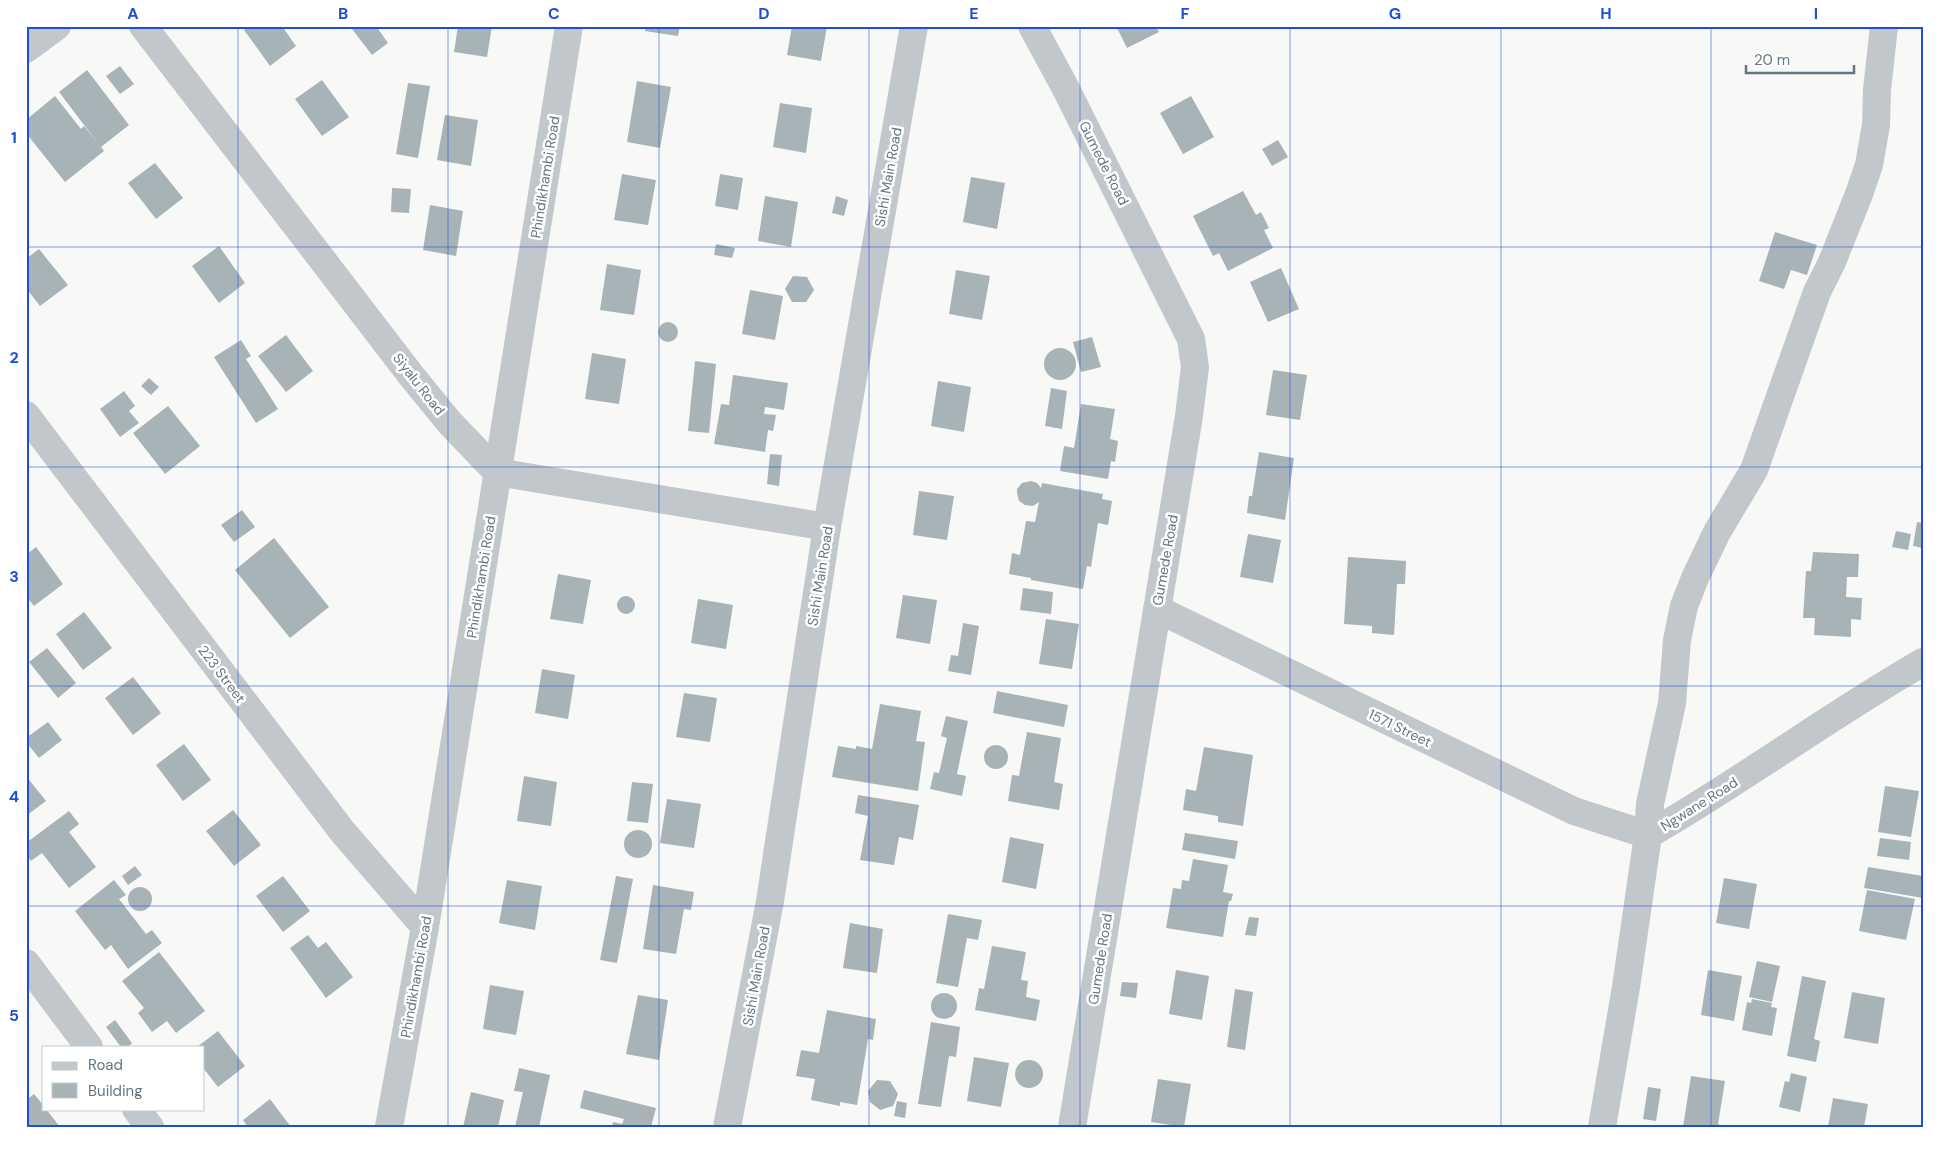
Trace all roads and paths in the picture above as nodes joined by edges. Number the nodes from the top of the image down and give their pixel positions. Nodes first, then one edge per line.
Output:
1 (57, 26) edge
2 (143, 26) edge
3 (569, 26) edge
4 (914, 26) edge
5 (1032, 26) edge
6 (1884, 26) edge
7 (26, 49) edge
8 (26, 415) edge
9 (497, 472) junction
10 (827, 527) junction
11 (1157, 610) junction
12 (1923, 662) edge
13 (1648, 835) junction
14 (425, 926) junction
15 (26, 964) edge
16 (88, 1046) edge
17 (137, 1110) edge
18 (150, 1127) edge
19 (388, 1127) edge
20 (727, 1127) edge
21 (1072, 1127) edge
22 (1602, 1127) edge

1 - 7 street
2 - 9 street, Siyalu Road
3 - 9 street, Phindikhambi Road
4 - 10 street, Sishi Main Road
5 - 11 street, Gumede Road
6 - 13 street
8 - 14 street, 223 Street
9 - 10 street
9 - 14 street, Phindikhambi Road
10 - 20 street, Sishi Main Road
11 - 13 street, 1571 Street
11 - 21 street, Gumede Road
12 - 13 street, Ngwane Road
13 - 22 street, Ngwane Road
14 - 19 street, Phindikhambi Road
15 - 16 street
17 - 18 street

